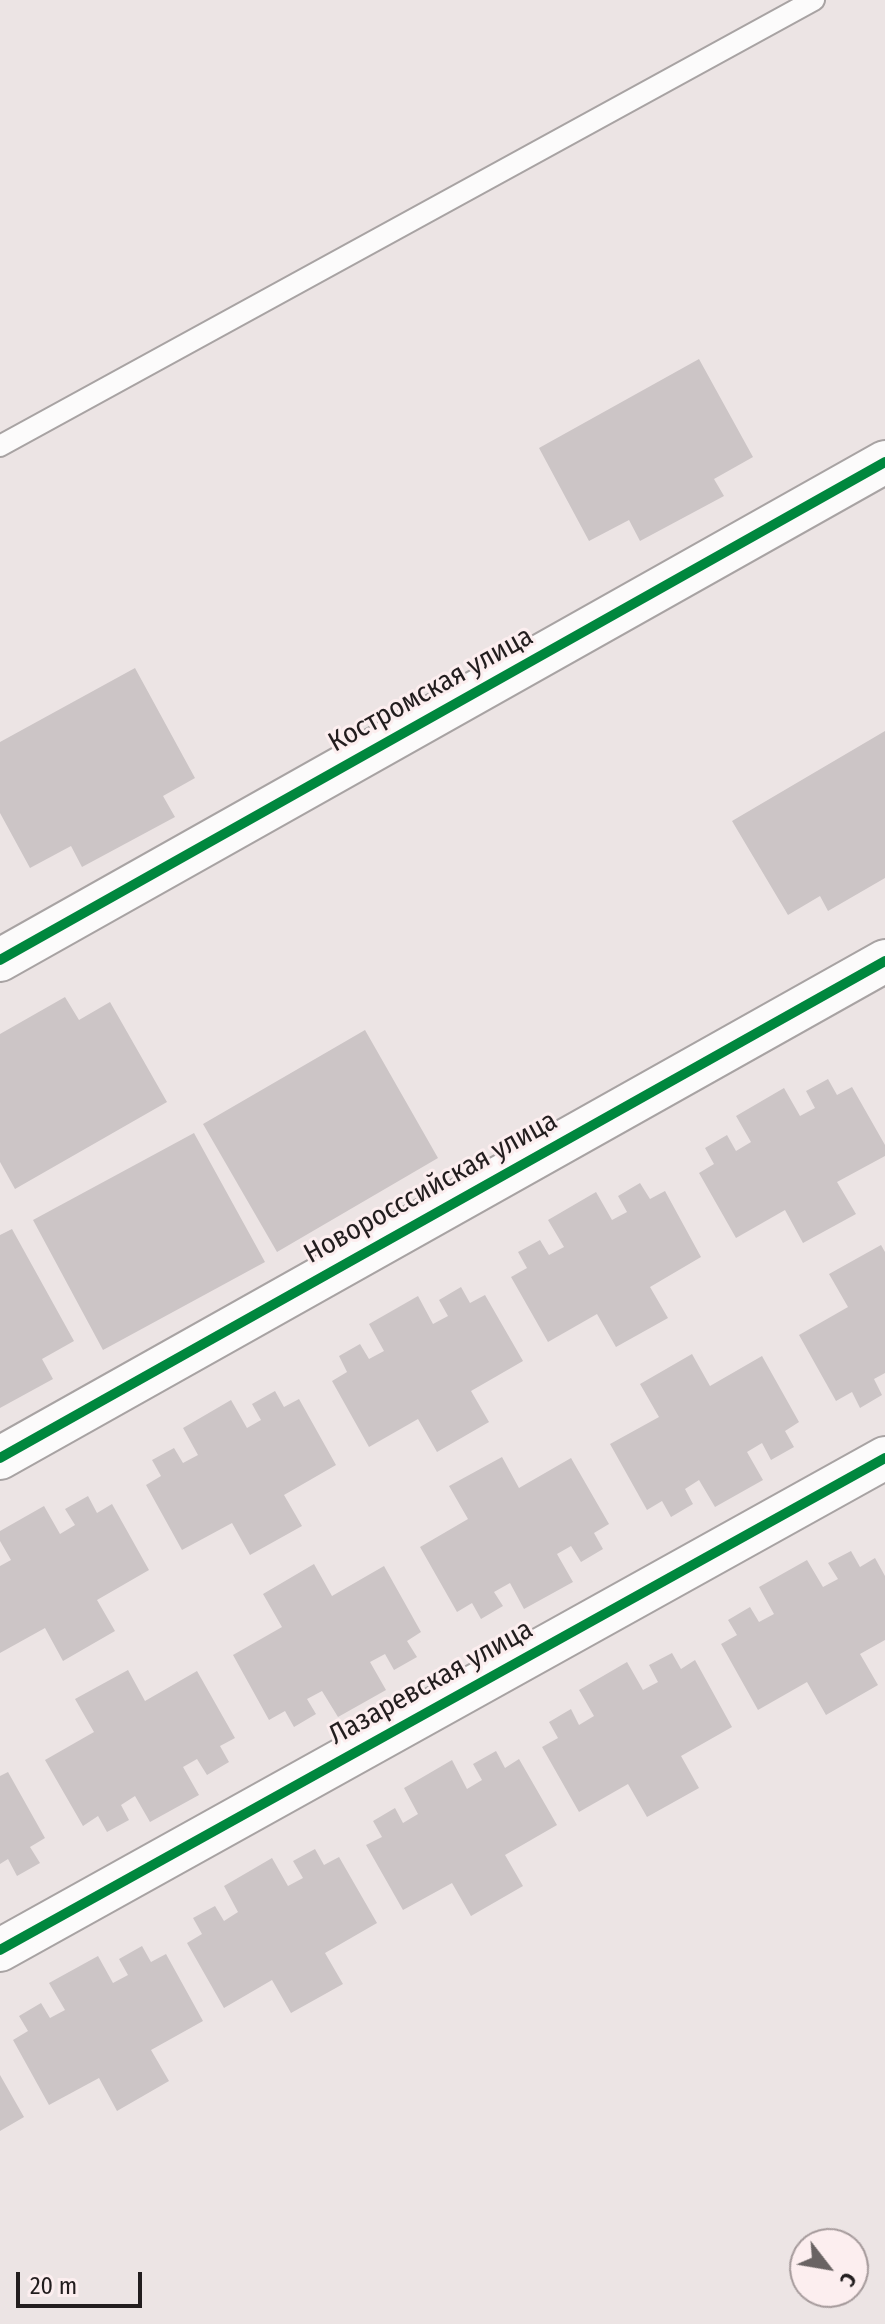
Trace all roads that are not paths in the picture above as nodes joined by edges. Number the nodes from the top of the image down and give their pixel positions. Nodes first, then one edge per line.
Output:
1 (814, 0) edge
2 (0, 446) edge
3 (885, 462) edge
4 (0, 960) edge
5 (885, 961) edge
6 (0, 1458) edge
7 (885, 1458) edge
8 (0, 1950) edge

1 - 2 lane
3 - 4 street, Костромская улица
5 - 6 street, Новоросссийская улица
7 - 8 street, Лазаревская улица

